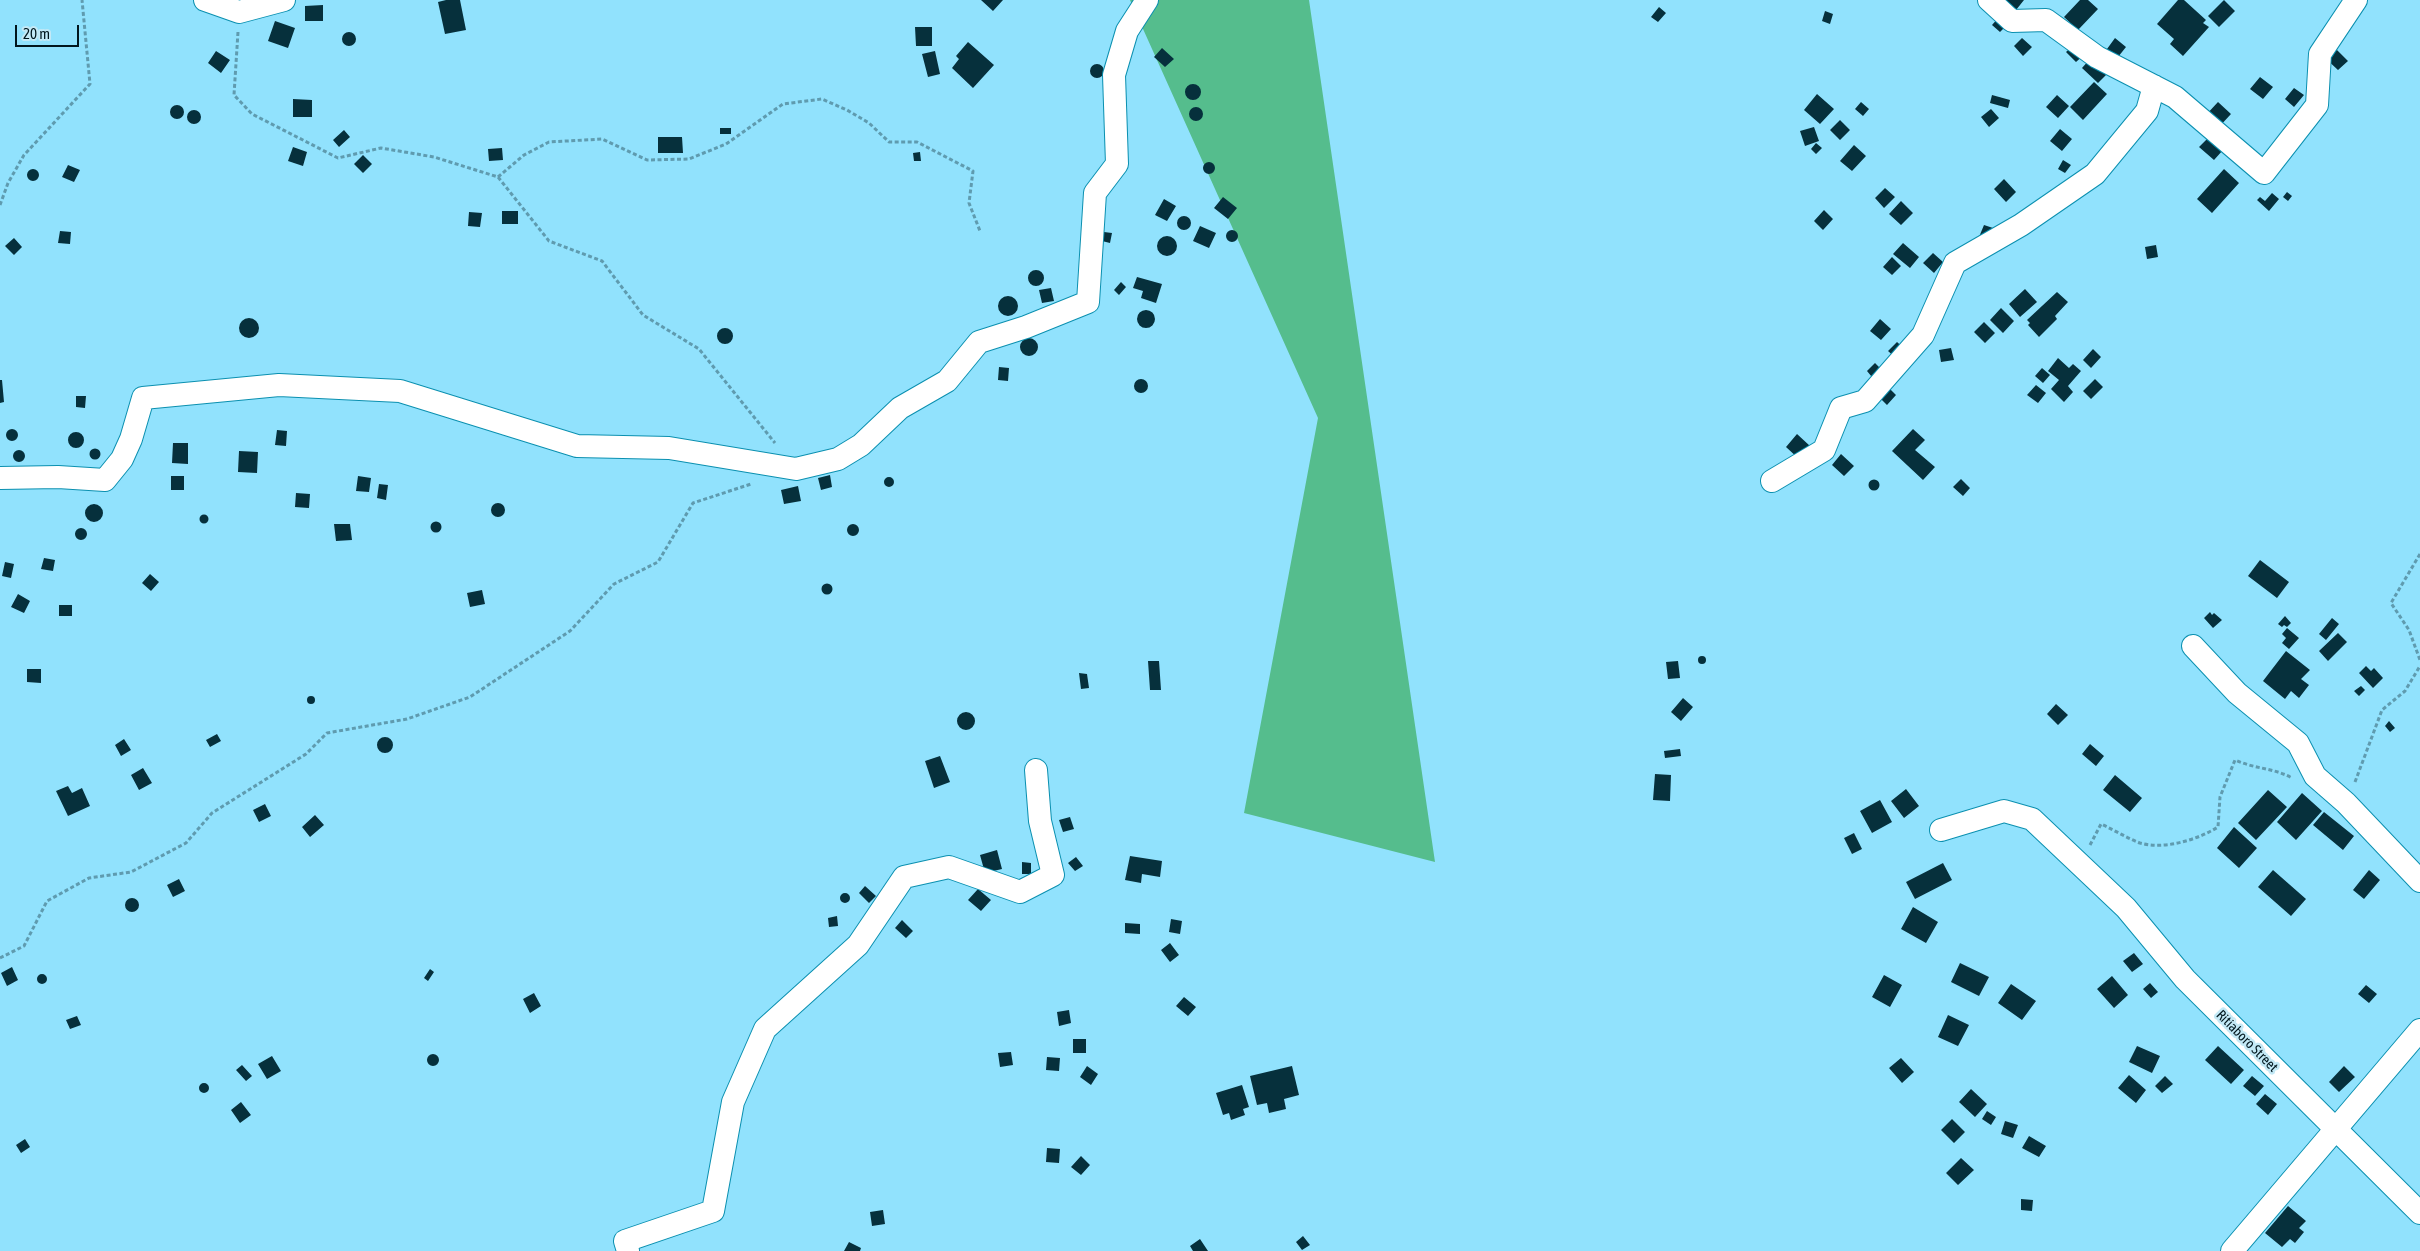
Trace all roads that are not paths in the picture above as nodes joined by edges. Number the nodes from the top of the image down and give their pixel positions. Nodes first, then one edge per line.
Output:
1 (205, 0) edge
2 (284, 0) edge
3 (1147, 0) edge
4 (1989, 0) edge
5 (2356, 0) edge
6 (2154, 86) junction
7 (0, 478) edge
8 (1772, 482) dead end
9 (2193, 646) dead end
10 (1036, 770) dead end
11 (1941, 830) dead end
12 (2420, 881) edge
13 (2420, 1030) edge
14 (2336, 1130) junction
15 (2420, 1213) edge
16 (628, 1251) edge
17 (2232, 1251) edge

1 - 2 street
3 - 7 street
4 - 6 street
5 - 6 street
6 - 8 street
9 - 12 street
10 - 16 street
11 - 14 street, Ritiaboro Street
13 - 14 street
14 - 15 street, Ritiaboro Street
14 - 17 street

